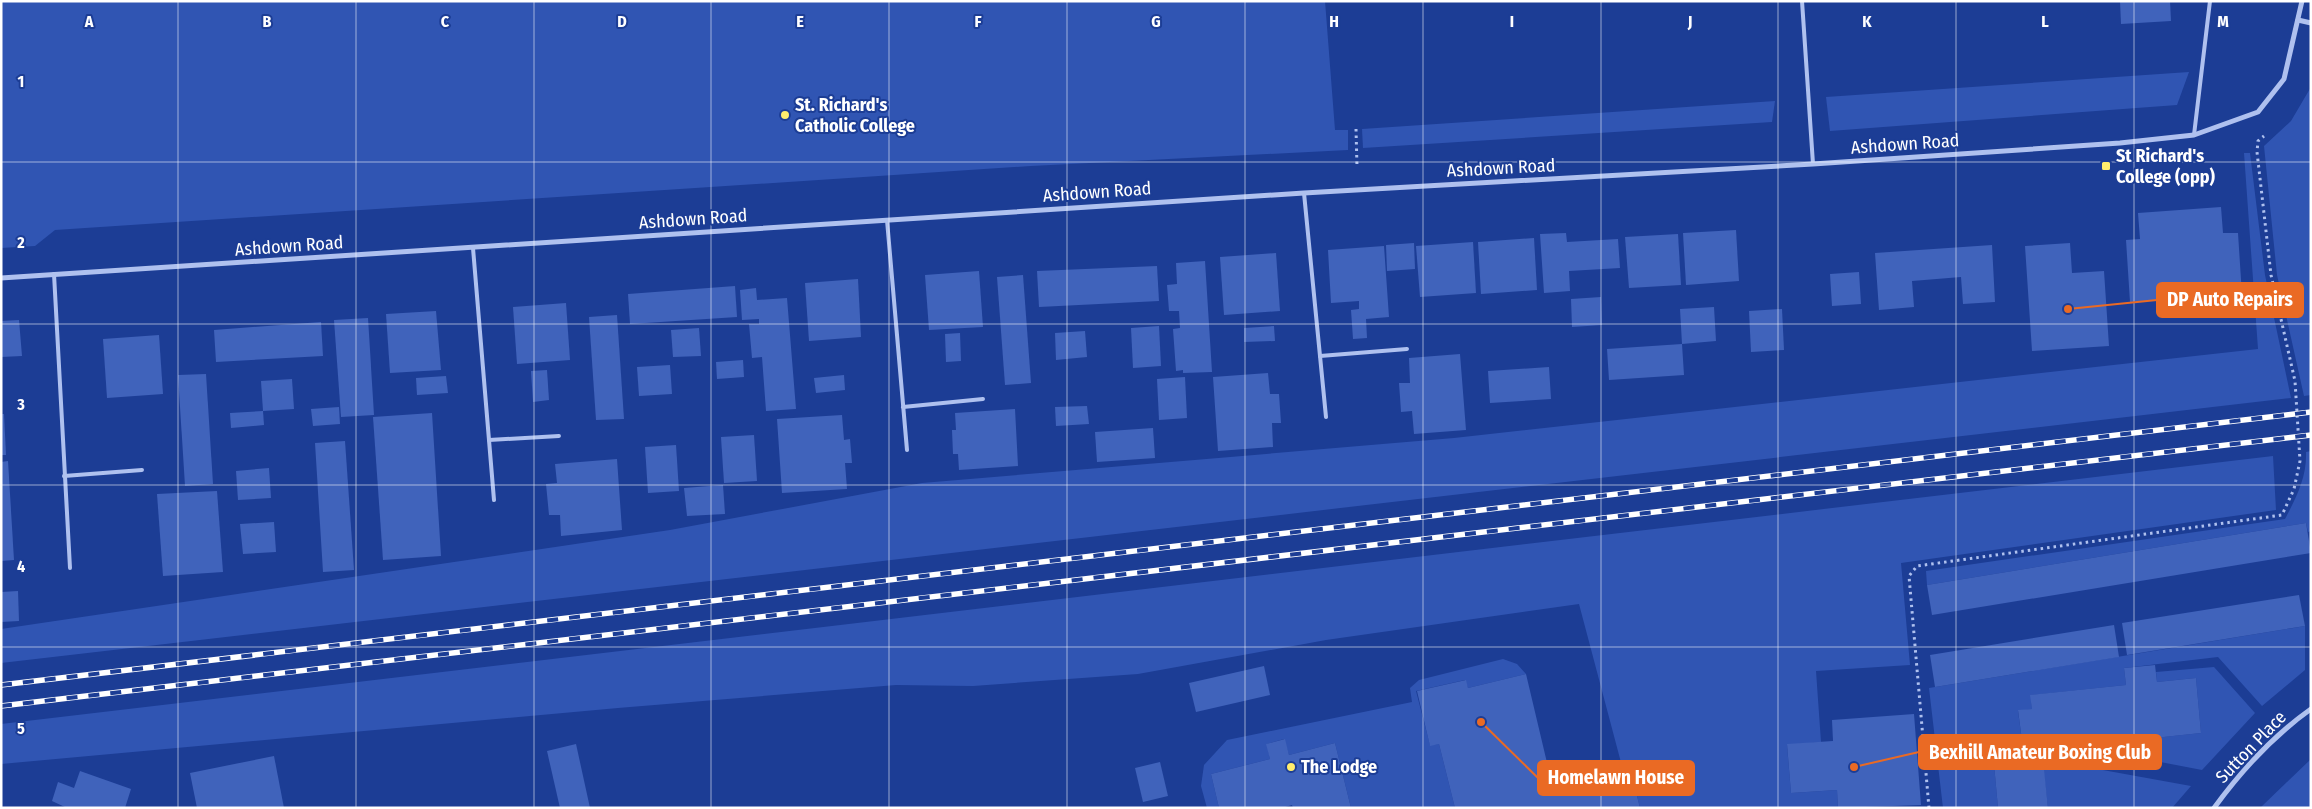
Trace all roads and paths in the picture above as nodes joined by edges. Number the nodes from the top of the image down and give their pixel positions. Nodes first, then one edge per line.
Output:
1 (1802, 1) edge
2 (2210, 1) edge
3 (2302, 1) edge
4 (2298, 20) junction
5 (2311, 23) edge
6 (2258, 112) junction
7 (1356, 130) dead end
8 (2194, 135) junction
9 (1813, 164) junction
10 (1358, 190) junction
11 (1304, 193) junction
12 (887, 220) junction
13 (473, 248) junction
14 (54, 274) junction
15 (1, 278) edge
16 (1407, 349) dead end
17 (1320, 356) junction
18 (983, 399) dead end
19 (903, 407) junction
20 (1326, 417) dead end
21 (559, 436) dead end
22 (489, 440) junction
23 (907, 450) dead end
24 (142, 470) dead end
25 (64, 476) junction
26 (494, 500) dead end
27 (70, 568) dead end
28 (2311, 709) edge
29 (1929, 808) edge
30 (2214, 808) edge

1 - 9 lane
2 - 8 lane
3 - 4 street
4 - 5 street
4 - 6 street
6 - 8 street, Ashdown Road
6 - 29 path
7 - 10 path
8 - 9 street, Ashdown Road
9 - 10 street, Ashdown Road
10 - 11 street, Ashdown Road
11 - 12 street, Ashdown Road
11 - 17 lane
12 - 13 street, Ashdown Road
12 - 19 lane
13 - 14 street, Ashdown Road
13 - 22 lane
14 - 15 street, Ashdown Road
14 - 25 lane
16 - 17 lane
17 - 20 lane
18 - 19 lane
19 - 23 lane
21 - 22 lane
22 - 26 lane
24 - 25 lane
25 - 27 lane
28 - 30 street, Sutton Place

